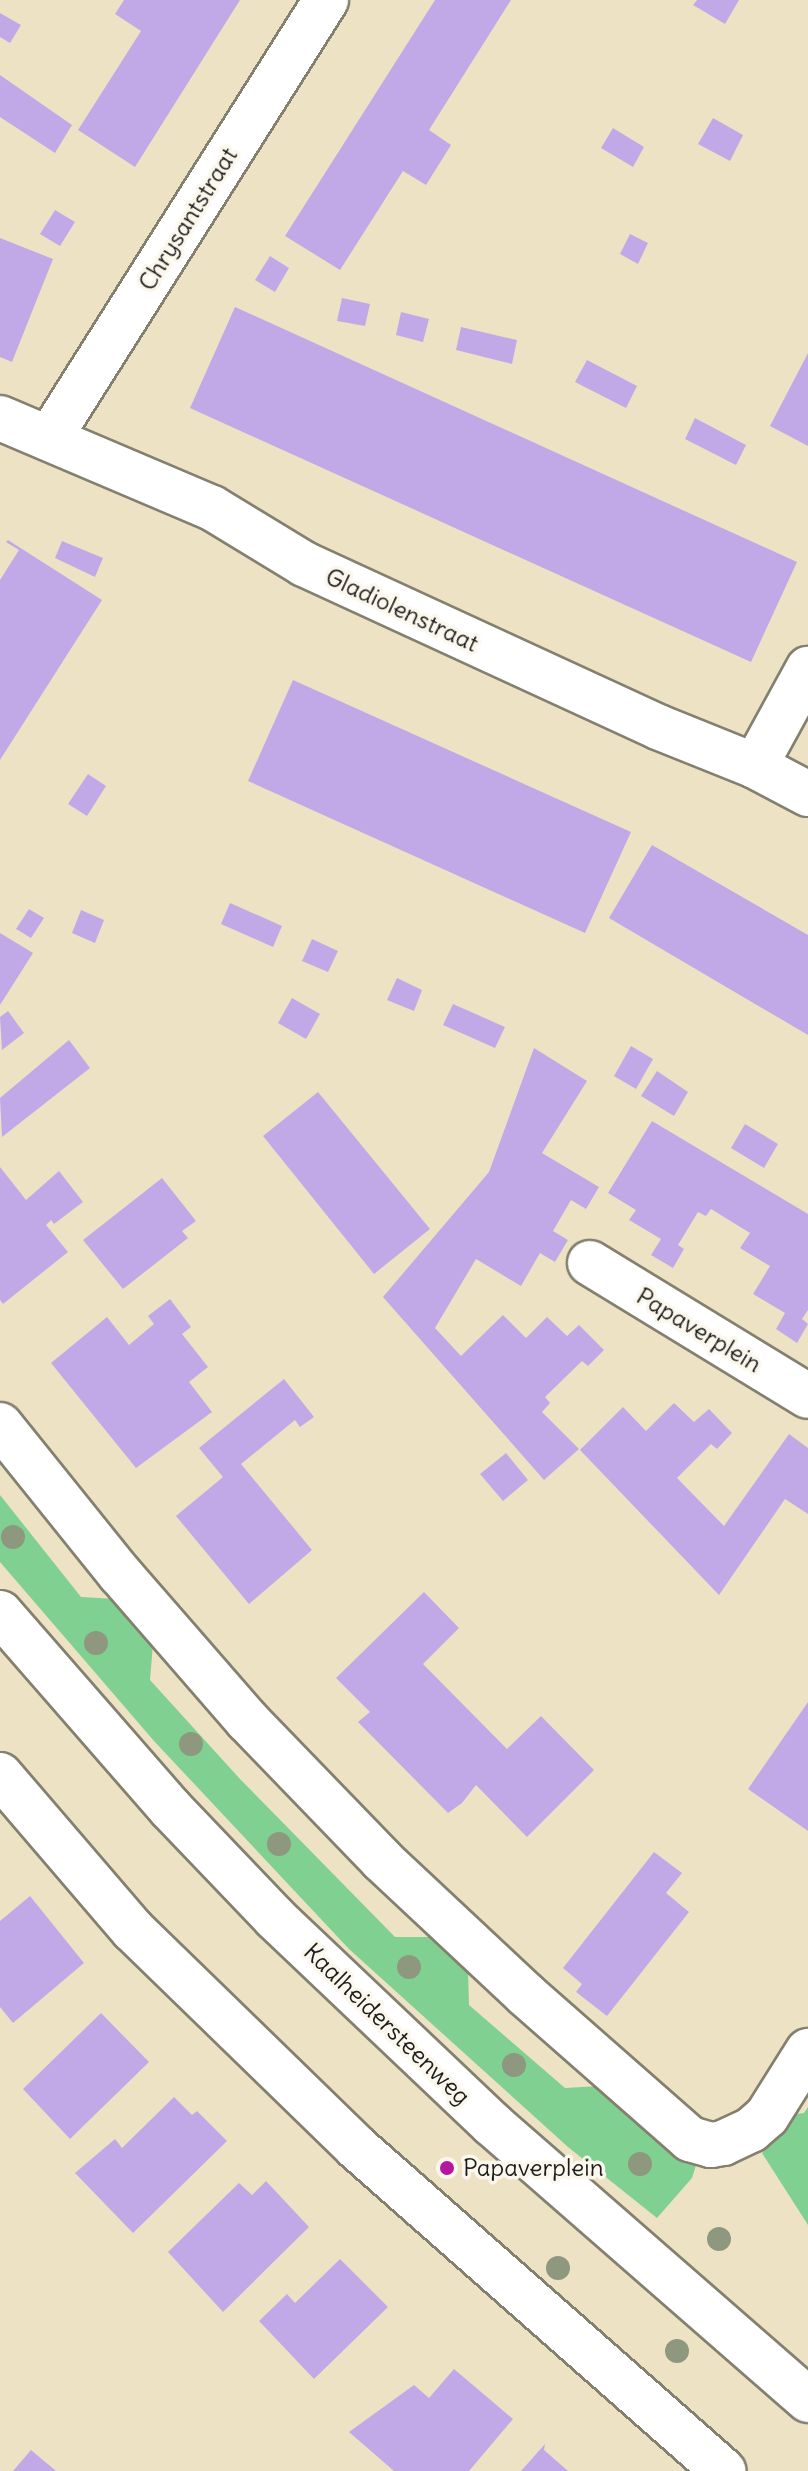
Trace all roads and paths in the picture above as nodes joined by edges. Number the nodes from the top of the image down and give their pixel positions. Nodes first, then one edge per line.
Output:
1 (326, 0) edge
2 (0, 418) edge
3 (50, 437) junction
4 (808, 669) edge
5 (755, 766) junction
6 (808, 794) edge
7 (590, 1263) dead end
8 (808, 1396) edge
9 (0, 1425) edge
10 (0, 1613) edge
11 (0, 1775) edge
12 (808, 2051) edge
13 (808, 2400) edge
14 (723, 2471) edge

1 - 3 street, Chrysantstraat
2 - 3 street, Gladiolenstraat
3 - 5 street, Gladiolenstraat
4 - 5 street
5 - 6 street, Gladiolenstraat
7 - 8 street, Papaverplein
9 - 12 street
10 - 13 street, Kaalheidersteenweg
11 - 14 street

